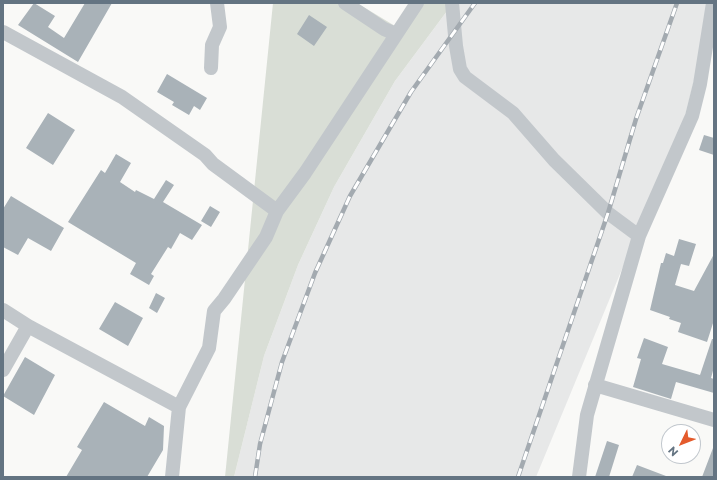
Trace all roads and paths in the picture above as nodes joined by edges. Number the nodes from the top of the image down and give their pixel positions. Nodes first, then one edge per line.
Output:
1 (217, 3) edge
2 (345, 3) edge
3 (417, 3) edge
4 (452, 3) edge
5 (713, 3) edge
6 (3, 32) edge
7 (396, 34) junction
8 (211, 68) dead end
9 (277, 211) junction
10 (638, 236) junction
11 (3, 310) edge
12 (28, 326) junction
13 (3, 370) edge
14 (595, 385) junction
15 (179, 407) junction
16 (714, 420) edge
17 (172, 477) edge
18 (579, 477) edge

1 - 8 street
2 - 7 street
3 - 7 street
4 - 10 street
5 - 10 street
6 - 9 street
7 - 9 street
9 - 15 street
10 - 14 street
11 - 12 street
12 - 13 street
12 - 15 street
14 - 16 street
14 - 18 street
15 - 17 street

